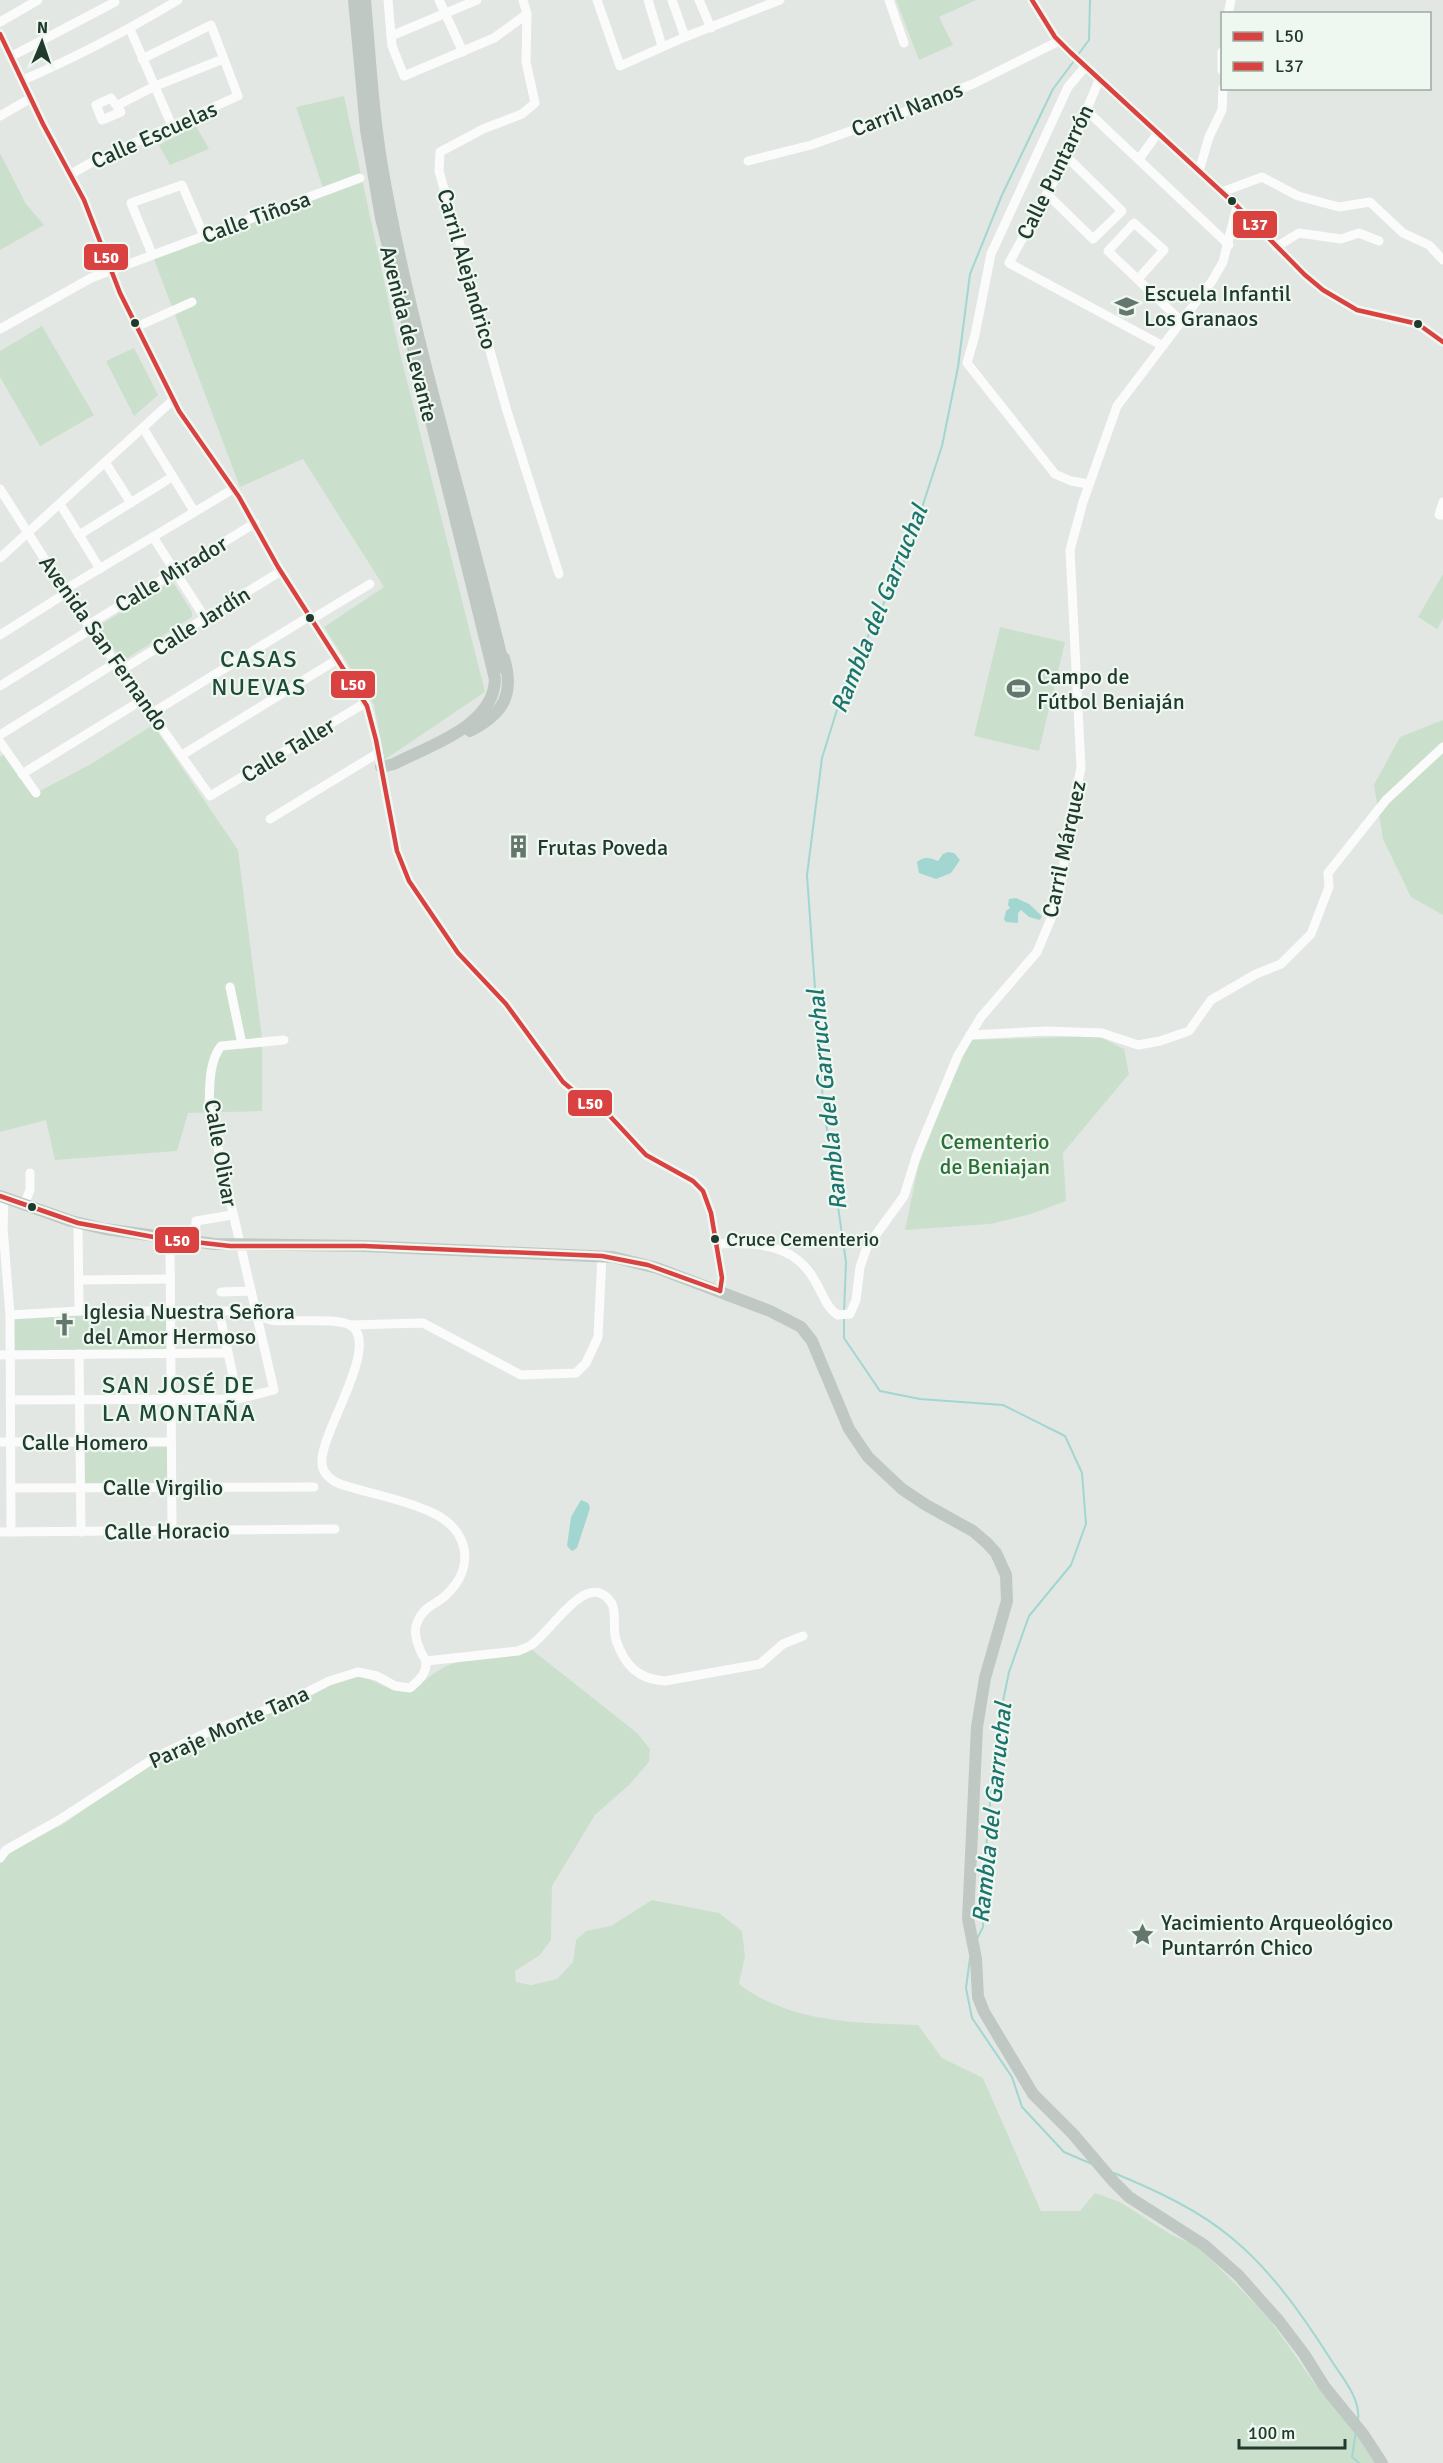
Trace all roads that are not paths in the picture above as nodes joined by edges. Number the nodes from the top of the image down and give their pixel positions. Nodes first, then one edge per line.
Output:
1 (38, 0) edge
2 (178, 0) edge
3 (354, 0) edge
4 (365, 0) edge
5 (388, 0) edge
6 (439, 0) edge
7 (477, 0) edge
8 (523, 0) edge
9 (597, 0) edge
10 (648, 0) edge
11 (672, 0) edge
12 (699, 0) edge
13 (780, 0) edge
14 (889, 0) edge
15 (1032, 0) edge
16 (115, 2) dead end
17 (445, 14) junction
18 (527, 14) junction
19 (0, 22) edge
20 (711, 28) junction
21 (130, 29) junction
22 (1, 36) edge
23 (391, 36) junction
24 (685, 37) junction
25 (1059, 41) junction
26 (904, 43) dead end
27 (662, 46) junction
28 (463, 52) junction
29 (12, 56) junction
30 (142, 59) junction
31 (223, 59) junction
32 (1085, 67) junction
33 (23, 80) junction
34 (1099, 80) junction
35 (153, 87) junction
36 (1223, 90) edge
37 (31, 98) junction
38 (118, 105) dead end
39 (1086, 110) junction
40 (0, 116) edge
41 (172, 126) junction
42 (1158, 133) junction
43 (1067, 157) junction
44 (1139, 159) junction
45 (748, 161) dead end
46 (1199, 171) junction
47 (71, 174) junction
48 (360, 178) dead end
49 (1222, 192) junction
50 (1047, 194) junction
51 (1237, 206) junction
52 (204, 236) junction
53 (1379, 242) dead end
54 (1229, 245) junction
55 (1276, 247) junction
56 (152, 254) junction
57 (1443, 260) edge
58 (110, 270) junction
59 (1137, 279) junction
60 (192, 302) dead end
61 (1181, 321) junction
62 (136, 327) junction
63 (0, 329) edge
64 (1443, 342) edge
65 (1163, 346) junction
66 (173, 400) junction
67 (143, 428) junction
68 (105, 462) junction
69 (172, 477) junction
70 (1089, 484) junction
71 (0, 489) edge
72 (233, 489) junction
73 (1443, 502) edge
74 (131, 503) junction
75 (60, 504) junction
76 (195, 511) junction
77 (1441, 515) edge
78 (255, 523) junction
79 (28, 532) junction
80 (79, 536) junction
81 (153, 537) junction
82 (0, 558) edge
83 (100, 569) junction
84 (281, 571) junction
85 (175, 572) junction
86 (559, 574) dead end
87 (370, 584) dead end
88 (65, 592) junction
89 (205, 618) junction
90 (311, 618) junction
91 (89, 627) junction
92 (495, 631) junction
93 (0, 635) edge
94 (338, 659) junction
95 (492, 664) junction
96 (117, 667) junction
97 (0, 686) edge
98 (142, 700) junction
99 (365, 703) junction
100 (152, 713) junction
101 (0, 735) edge
102 (0, 742) edge
103 (1443, 747) edge
104 (378, 753) junction
105 (182, 755) junction
106 (382, 772) junction
107 (22, 774) junction
108 (36, 793) dead end
109 (210, 796) joint
110 (270, 819) dead end
111 (230, 987) dead end
112 (970, 1035) junction
113 (284, 1040) dead end
114 (242, 1044) junction
115 (30, 1173) dead end
116 (2, 1197) edge
117 (24, 1205) junction
118 (232, 1215) junction
119 (78, 1223) junction
120 (2, 1228) edge
121 (170, 1239) junction
122 (195, 1242) junction
123 (716, 1244) junction
124 (239, 1246) junction
125 (602, 1256) junction
126 (169, 1279) junction
127 (79, 1280) junction
128 (251, 1291) junction
129 (720, 1291) junction
130 (221, 1292) dead end
131 (79, 1311) junction
132 (169, 1311) junction
133 (219, 1311) junction
134 (256, 1311) junction
135 (10, 1315) junction
136 (350, 1325) junction
137 (170, 1353) junction
138 (228, 1353) junction
139 (79, 1354) junction
140 (5, 1355) edge
141 (170, 1399) junction
142 (238, 1399) junction
143 (10, 1400) junction
144 (80, 1400) junction
145 (0, 1442) edge
146 (10, 1442) junction
147 (80, 1442) junction
148 (171, 1442) junction
149 (171, 1487) junction
150 (314, 1487) dead end
151 (11, 1488) junction
152 (80, 1488) junction
153 (335, 1529) dead end
154 (172, 1530) junction
155 (0, 1532) edge
156 (11, 1532) junction
157 (81, 1532) junction
158 (803, 1636) dead end
159 (426, 1662) junction
160 (0, 1858) edge
161 (1382, 2463) edge

1 - 19 street
2 - 21 street
3 - 95 main road, Avenida de Levante
4 - 92 main road, Avenida de Levante
5 - 23 street
6 - 17 street
7 - 17 street
8 - 18 street
9 - 27 street
10 - 27 street
11 - 24 street
12 - 20 street
13 - 20 street
14 - 26 street
15 - 25 street
16 - 29 street
17 - 23 street
17 - 28 street
18 - 28 street
18 - 86 street, Carril Alejandrico
20 - 24 street
21 - 30 street
21 - 33 street
22 - 29 street
23 - 28 street
24 - 27 street
25 - 32 street
25 - 45 street, Carril Nanos
29 - 33 street
30 - 31 street
30 - 35 street
31 - 35 street
31 - 41 street, Calle Escuelas
32 - 34 street
32 - 70 street
33 - 37 street
34 - 39 street, Calle Puntarrón
34 - 42 street
35 - 38 street
35 - 41 street
36 - 46 street
37 - 40 street
37 - 47 street
39 - 43 street, Calle Puntarrón
39 - 44 street
41 - 47 street, Calle Escuelas
42 - 44 street
42 - 46 street
43 - 50 street, Calle Puntarrón
43 - 50 street
44 - 54 street
46 - 49 street
47 - 58 street
48 - 52 street, Calle Tiñosa
49 - 51 street
49 - 57 street
50 - 65 street, Calle Puntarrón
51 - 54 street, Carril Márquez
51 - 55 street
52 - 56 street, Calle Tiñosa
52 - 56 street
53 - 55 street
54 - 61 street, Carril Márquez
55 - 64 street
56 - 58 street, Calle Tiñosa
58 - 62 street
58 - 63 street, Calle Tiñosa
59 - 59 street
59 - 61 street
60 - 62 street
61 - 65 street, Carril Márquez
62 - 66 street
65 - 70 street, Carril Márquez
66 - 67 street
66 - 72 street
67 - 68 street
67 - 69 street
68 - 74 street
68 - 75 street
69 - 74 street
69 - 76 street
70 - 112 street, Carril Márquez
71 - 79 street, Avenida San Fernando
72 - 76 street
72 - 78 street
73 - 77 street
74 - 80 street
75 - 79 street
75 - 80 street
76 - 81 street
78 - 84 street
78 - 85 street, Calle Mirador
79 - 82 street
79 - 88 street, Avenida San Fernando
80 - 83 street
81 - 83 street
81 - 85 street
83 - 88 street
84 - 89 street, Calle Jardín
84 - 90 street
85 - 89 street
85 - 91 street, Calle Mirador
87 - 90 street
88 - 91 street, Avenida San Fernando
88 - 93 street
89 - 96 street, Calle Jardín
90 - 94 street
90 - 100 street
91 - 96 street, Avenida San Fernando
91 - 97 street, Calle Mirador
92 - 95 main road, Avenida de Levante
92 - 106 main road, Avenida de Levante
94 - 99 street
94 - 105 street
95 - 106 main road, Avenida de Levante
96 - 98 street, Avenida San Fernando
96 - 101 street, Calle Jardín
98 - 100 street, Avenida San Fernando
98 - 107 street
99 - 104 street
99 - 109 street, Calle Taller
100 - 105 street, Avenida San Fernando
102 - 107 street
103 - 112 street
104 - 106 street
104 - 110 street
105 - 109 street, Avenida San Fernando
106 - 123 street
107 - 108 street
111 - 114 street
112 - 123 street, Carril Márquez
113 - 114 street, Calle Olivar
114 - 118 street, Calle Olivar
115 - 117 street
116 - 117 main road
116 - 120 street
117 - 119 main road
118 - 122 street
118 - 124 street, Calle Olivar
119 - 121 main road
119 - 127 street
120 - 135 street
121 - 122 main road
121 - 126 street
122 - 124 main road
123 - 129 street
124 - 125 main road
124 - 128 street, Calle Olivar
125 - 129 main road
125 - 136 street
126 - 127 street
126 - 132 street
127 - 131 street
128 - 130 street
128 - 134 street, Calle Olivar
129 - 161 main road
131 - 132 street
131 - 135 street
132 - 133 street
132 - 137 street
133 - 134 street
133 - 138 street
134 - 136 street
134 - 142 street, Calle Olivar
135 - 140 street
136 - 159 street
137 - 138 street
137 - 139 street
137 - 141 street
138 - 142 street
139 - 140 street
139 - 144 street
140 - 143 street
141 - 142 street
141 - 144 street
141 - 148 street
143 - 144 street
143 - 146 street
144 - 147 street
145 - 146 street, Calle Homero
146 - 147 street, Calle Homero
146 - 151 street
147 - 148 street, Calle Homero
147 - 152 street
148 - 149 street
149 - 150 street, Calle Virgilio
149 - 152 street, Calle Virgilio
149 - 154 street
151 - 152 street, Calle Virgilio
151 - 156 street
152 - 157 street
153 - 154 street, Calle Horacio
154 - 157 street, Calle Horacio
155 - 156 street, Calle Horacio
156 - 157 street, Calle Horacio
158 - 159 street
159 - 160 street, Paraje Monte Tana

